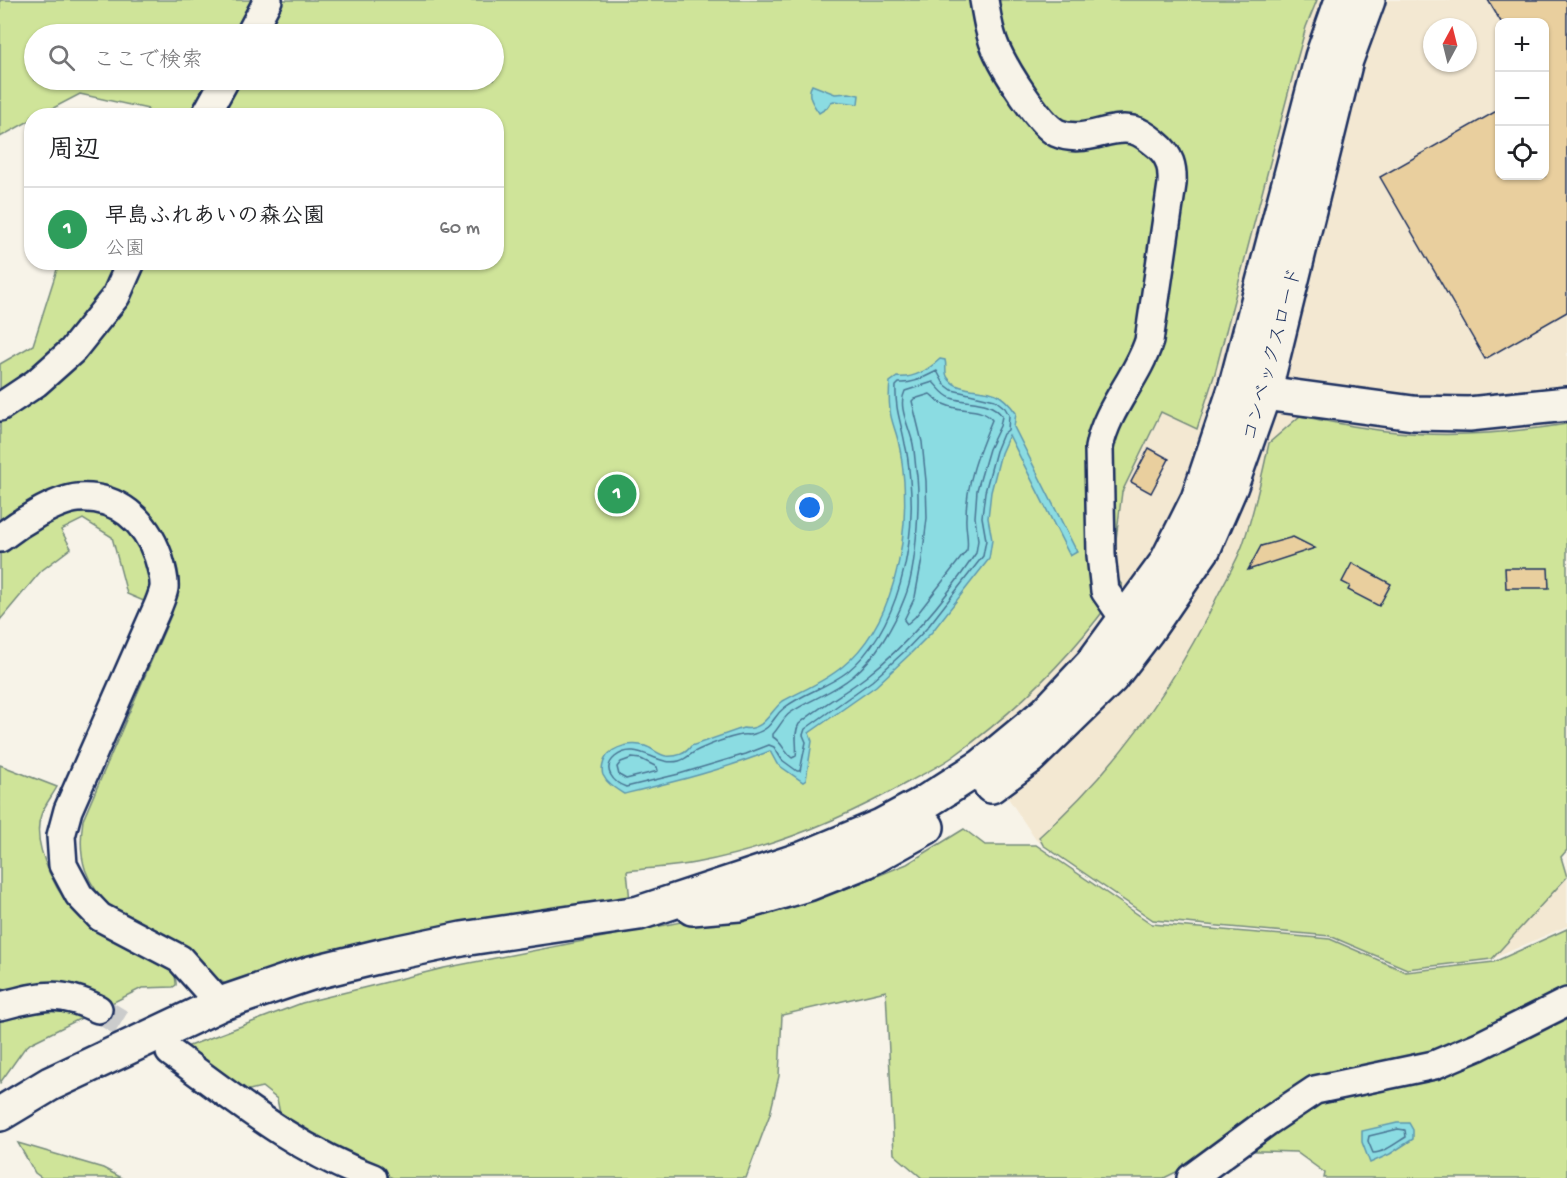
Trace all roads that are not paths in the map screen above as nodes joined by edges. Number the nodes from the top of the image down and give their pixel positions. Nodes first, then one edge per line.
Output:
1 (268, 0) edge
2 (984, 0) edge
3 (1342, 0) edge
4 (1368, 0) edge
5 (255, 24) edge
6 (219, 90) edge
7 (209, 108) edge
8 (127, 270) edge
9 (1249, 391) junction
10 (1567, 405) edge
11 (0, 407) edge
12 (0, 538) edge
13 (1125, 620) junction
14 (639, 912) junction
15 (1567, 1002) edge
16 (220, 1004) junction
17 (0, 1006) edge
18 (98, 1009) tunnel mouth
19 (170, 1052) tunnel mouth
20 (0, 1114) edge
21 (373, 1178) edge
22 (1191, 1178) edge

1 - 5 street
2 - 13 street
3 - 9 street, コンベックスロード
4 - 9 street, コンベックスロード
6 - 7 street
8 - 11 street
9 - 10 street
9 - 13 street
9 - 14 street, コンベックスロード
12 - 16 street
13 - 14 street
14 - 16 street
15 - 22 street
16 - 20 street
17 - 18 street
19 - 21 street

